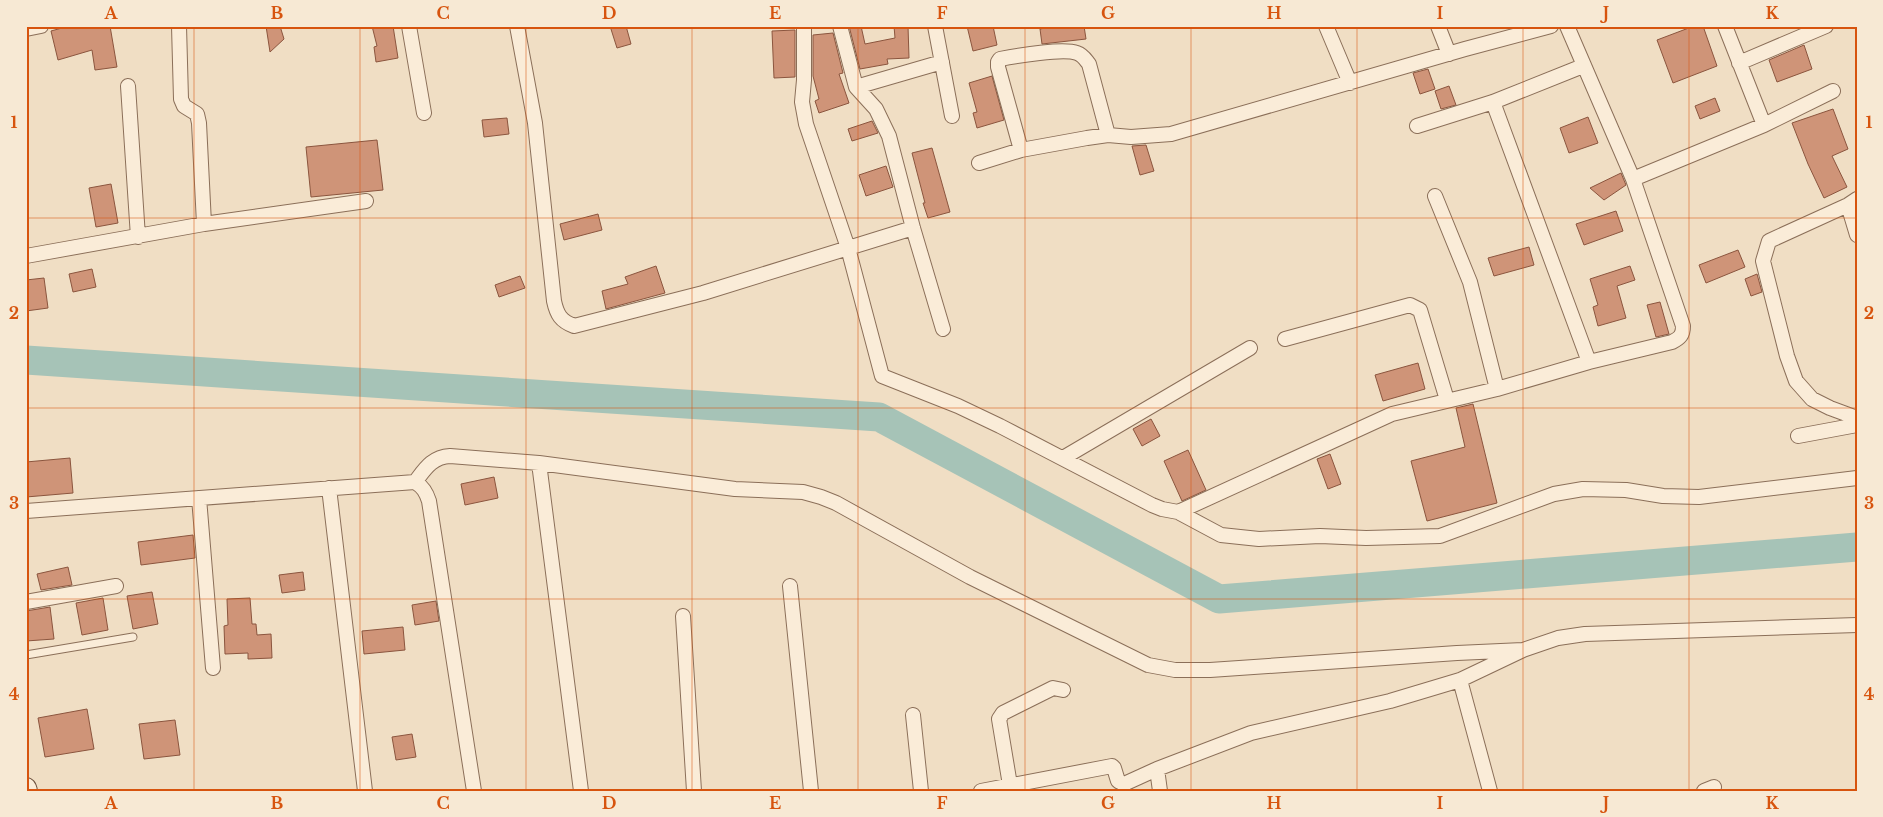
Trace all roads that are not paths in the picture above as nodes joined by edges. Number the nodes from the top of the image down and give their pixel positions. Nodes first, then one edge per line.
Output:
1 (41, 26) edge
2 (179, 26) edge
3 (409, 26) edge
4 (517, 26) edge
5 (804, 26) edge
6 (840, 26) edge
7 (936, 26) edge
8 (1326, 26) edge
9 (1438, 26) edge
10 (1552, 26) edge
11 (1566, 26) edge
12 (1725, 26) edge
13 (1826, 26) edge
14 (26, 29) edge
15 (1449, 54) junction
16 (942, 62) junction
17 (1739, 63) junction
18 (1583, 66) junction
19 (1350, 83) junction
20 (128, 86) dead end
21 (856, 87) junction
22 (1832, 91) dead end
23 (1493, 102) junction
24 (424, 113) dead end
25 (952, 116) dead end
26 (1764, 125) junction
27 (1417, 126) dead end
28 (1108, 135) junction
29 (1021, 150) junction
30 (979, 163) dead end
31 (1633, 179) junction
32 (1435, 196) dead end
33 (366, 201) dead end
34 (1853, 202) edge
35 (204, 224) junction
36 (913, 228) junction
37 (1857, 236) edge
38 (138, 237) junction
39 (848, 248) junction
40 (26, 256) edge
41 (943, 329) dead end
42 (1285, 339) dead end
43 (1250, 348) dead end
44 (1589, 362) junction
45 (1498, 389) junction
46 (1447, 400) junction
47 (1857, 418) edge
48 (1857, 426) edge
49 (1798, 436) dead end
50 (1063, 458) junction
51 (539, 463) junction
52 (1857, 478) edge
53 (415, 482) junction
54 (329, 488) junction
55 (199, 498) junction
56 (26, 511) edge
57 (1178, 512) junction
58 (116, 586) dead end
59 (790, 586) dead end
60 (26, 602) edge
61 (683, 616) dead end
62 (1857, 625) edge
63 (133, 637) dead end
64 (1523, 650) junction
65 (26, 655) edge
66 (213, 668) dead end
67 (1460, 680) junction
68 (1062, 690) dead end
69 (913, 715) dead end
70 (1157, 769) junction
71 (1010, 785) junction
72 (365, 791) edge
73 (474, 791) edge
74 (581, 791) edge
75 (694, 791) edge
76 (811, 791) edge
77 (922, 791) edge
78 (981, 791) edge
79 (1160, 791) edge
80 (1490, 791) edge

1 - 14 street
2 - 35 street
3 - 24 street
4 - 39 street
5 - 39 street
6 - 21 street
7 - 16 street
8 - 19 street
9 - 15 street
10 - 15 street
11 - 18 street
12 - 17 street
13 - 17 street
15 - 19 street
16 - 21 street
16 - 25 street
17 - 26 street
18 - 23 street
18 - 31 street
19 - 28 street
20 - 38 street
21 - 36 street
22 - 26 street
23 - 27 street
23 - 44 street
26 - 31 street
28 - 29 street
28 - 29 street
29 - 30 street
31 - 44 street
32 - 45 street
33 - 35 street
34 - 37 street
34 - 47 street
35 - 38 street
36 - 39 street
36 - 41 street
38 - 40 street
39 - 50 street
42 - 46 street
43 - 50 street
44 - 45 street
45 - 46 street
46 - 57 street
48 - 49 street
50 - 57 street
51 - 53 street
51 - 64 street
51 - 74 street
52 - 57 street
53 - 54 street
53 - 73 street
54 - 55 street
54 - 72 street
55 - 56 street
55 - 66 street
58 - 60 street
59 - 76 street
61 - 75 street
62 - 64 street
63 - 65 lane
64 - 67 street
67 - 70 street
67 - 80 street
68 - 71 street
69 - 77 street
70 - 71 street
70 - 79 street
71 - 78 street

